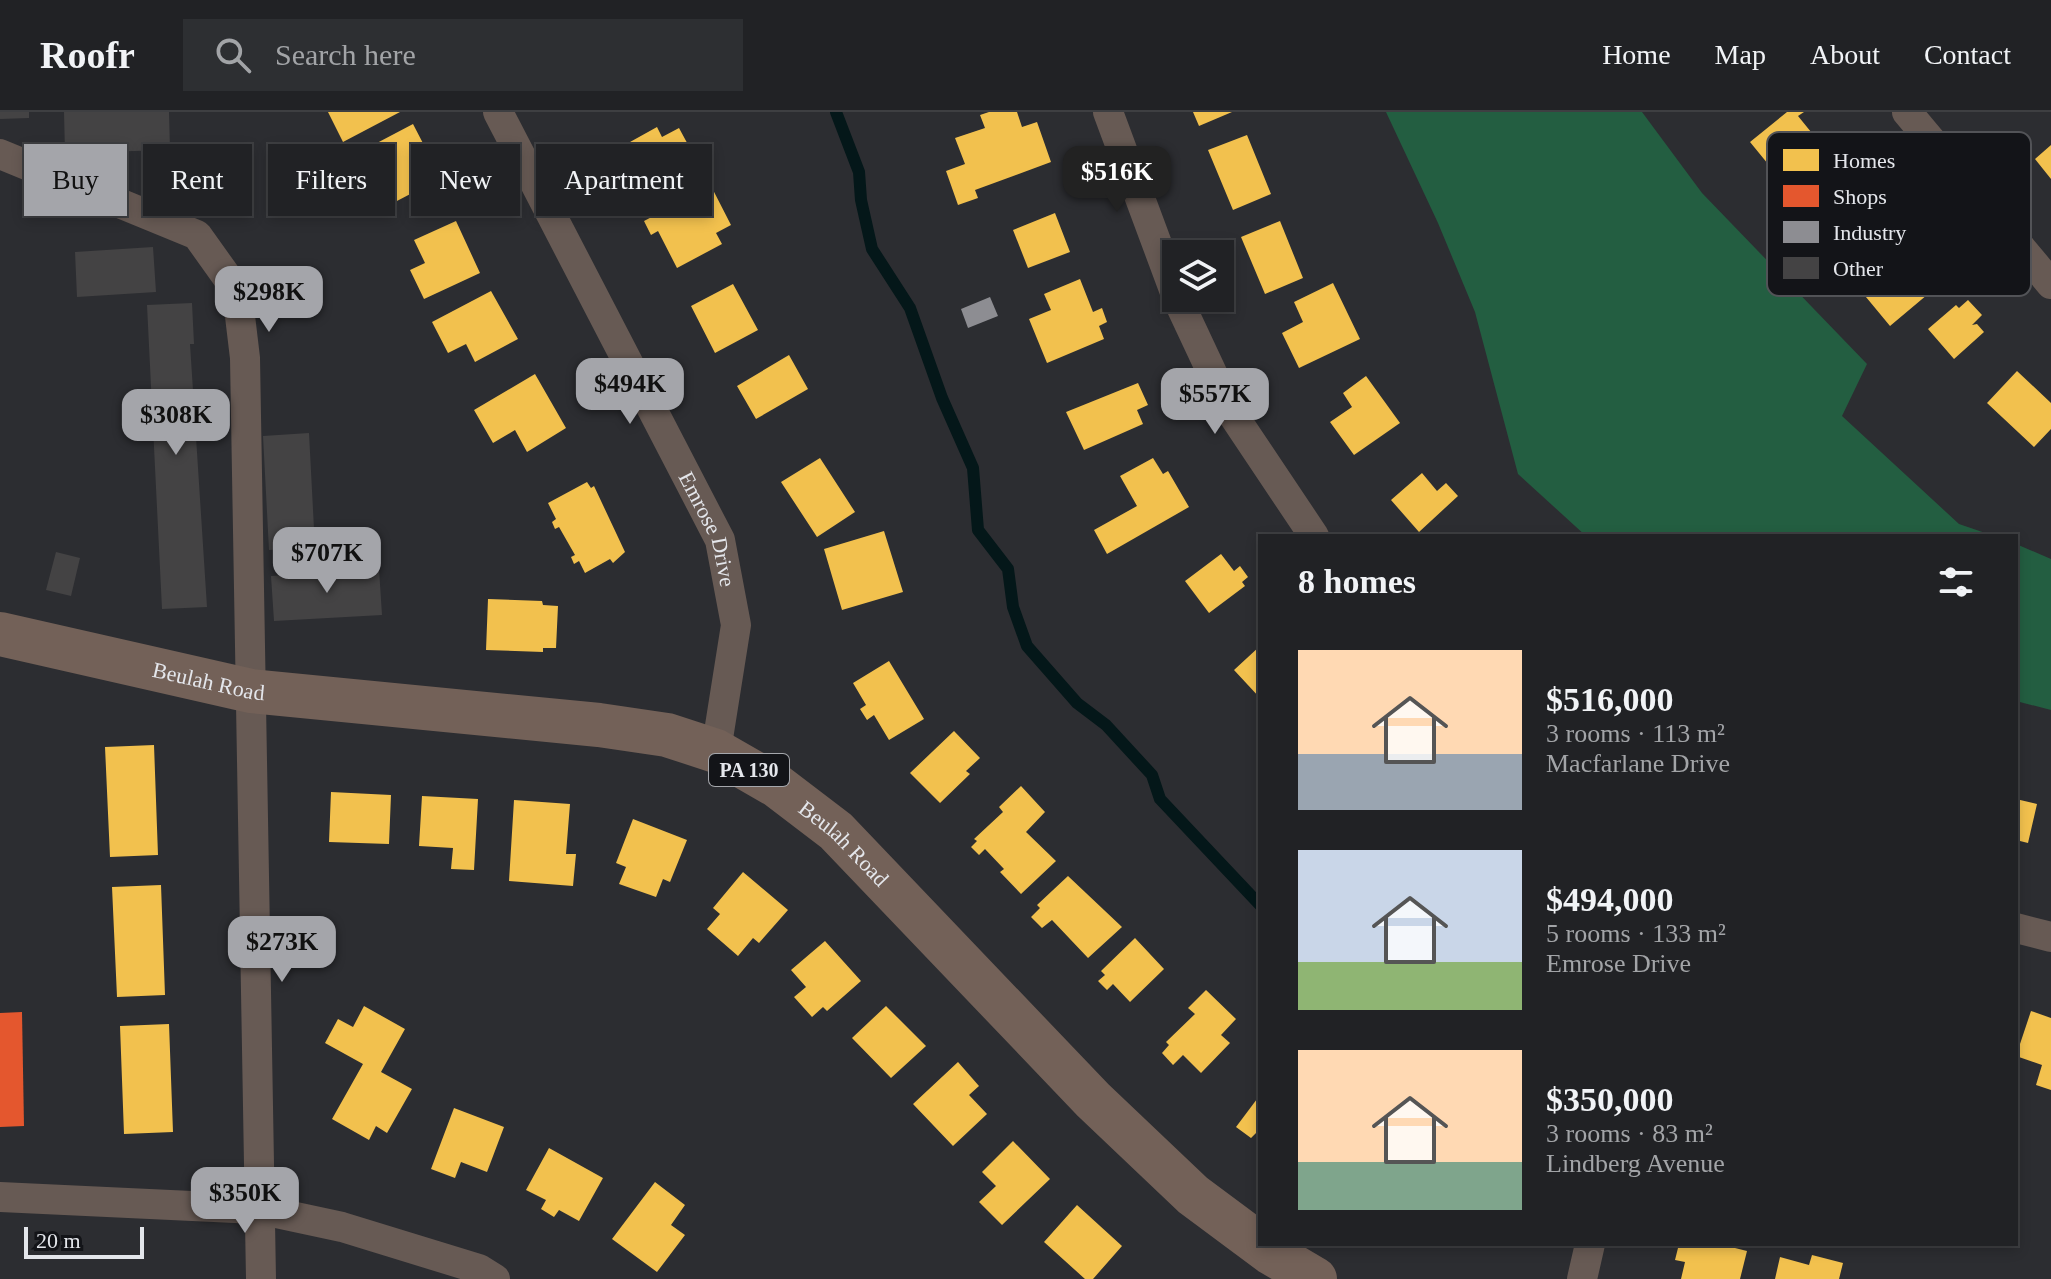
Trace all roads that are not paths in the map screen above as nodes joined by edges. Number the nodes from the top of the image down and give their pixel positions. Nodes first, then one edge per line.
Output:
1 (498, 112) edge
2 (1108, 112) edge
3 (1907, 112) edge
4 (1924, 132) edge
5 (0, 154) edge
6 (1162, 257) edge
7 (2031, 260) edge
8 (2051, 284) edge
9 (1184, 312) edge
10 (1313, 534) edge
11 (0, 634) edge
12 (251, 691) junction
13 (716, 751) junction
14 (2018, 929) edge
15 (2051, 937) edge
16 (0, 1197) edge
17 (258, 1209) junction
18 (1258, 1243) edge
19 (1262, 1246) edge
20 (1590, 1246) edge
21 (261, 1279) edge
22 (495, 1279) edge
23 (1315, 1279) edge
24 (1582, 1279) edge

1 - 13 street, Emrose Drive
2 - 6 street
3 - 4 street
5 - 12 street
7 - 8 street
9 - 10 street
11 - 12 main road, Beulah Road / PA 130
12 - 13 main road, Beulah Road / PA 130
12 - 17 street
13 - 18 main road, Beulah Road / PA 130
14 - 15 street
16 - 17 street
17 - 21 street
17 - 22 street
19 - 23 main road, Beulah Road / PA 130
20 - 24 street

